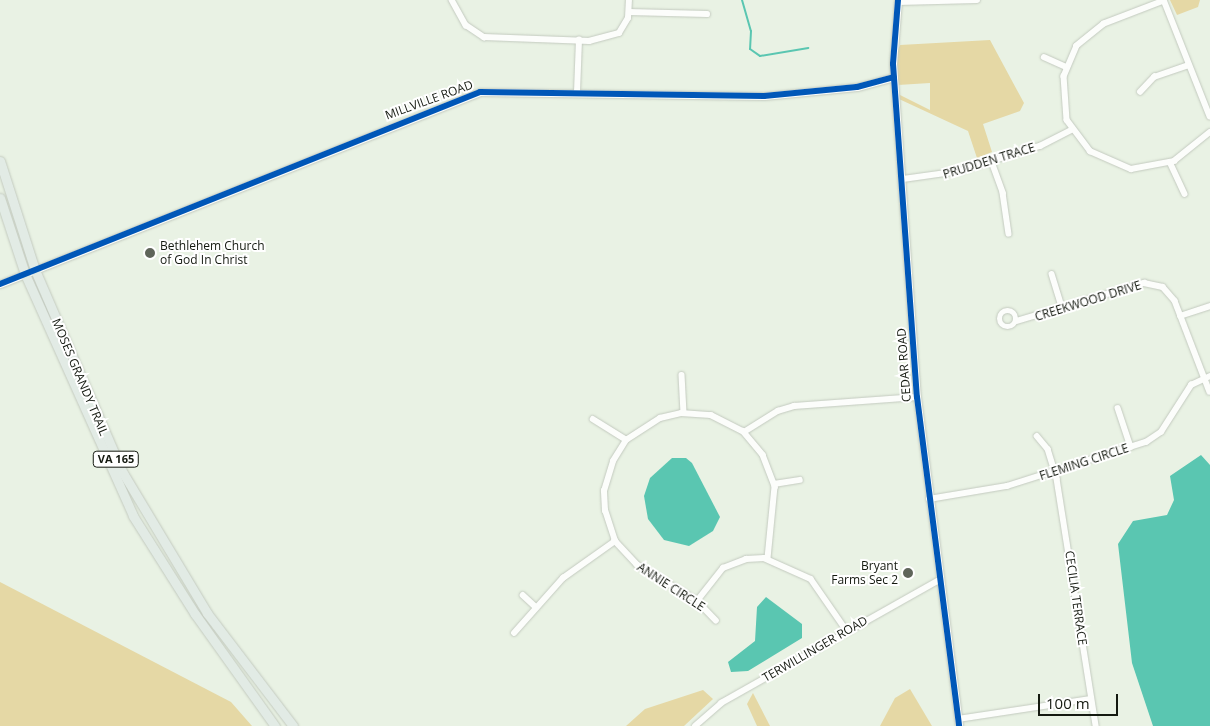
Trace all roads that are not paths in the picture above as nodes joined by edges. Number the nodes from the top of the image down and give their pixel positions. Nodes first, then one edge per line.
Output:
1 (452, 0) edge
2 (629, 0) edge
3 (977, 0) edge
4 (1164, 0) edge
5 (898, 1) edge
6 (629, 12) junction
7 (707, 14) dead end
8 (579, 40) junction
9 (1044, 57) dead end
10 (1188, 66) junction
11 (1066, 67) junction
12 (894, 77) junction
13 (577, 92) junction
14 (1140, 92) dead end
15 (1210, 116) edge
16 (1072, 130) junction
17 (1210, 132) edge
18 (0, 161) edge
19 (992, 162) junction
20 (1170, 162) junction
21 (903, 179) junction
22 (1185, 194) dead end
23 (0, 198) edge
24 (1009, 234) dead end
25 (35, 270) junction
26 (25, 274) junction
27 (1052, 274) dead end
28 (0, 284) edge
29 (1210, 306) edge
30 (1063, 309) junction
31 (1180, 316) junction
32 (1017, 321) dead end
33 (682, 375) dead end
34 (1210, 376) edge
35 (1204, 378) junction
36 (1210, 392) edge
37 (918, 397) junction
38 (1118, 408) dead end
39 (684, 413) junction
40 (593, 419) dead end
41 (744, 432) junction
42 (1038, 436) dead end
43 (626, 440) junction
44 (1131, 447) junction
45 (1055, 471) junction
46 (800, 480) dead end
47 (774, 484) junction
48 (929, 499) junction
49 (616, 541) junction
50 (768, 559) junction
51 (939, 580) junction
52 (523, 595) dead end
53 (697, 602) junction
54 (536, 607) junction
55 (716, 621) dead end
56 (847, 631) junction
57 (514, 633) dead end
58 (1091, 699) junction
59 (958, 722) edge
60 (275, 726) edge
61 (293, 726) edge
62 (695, 726) edge
63 (1096, 726) edge

1 - 8 street
2 - 6 street
3 - 5 street
4 - 10 street
4 - 11 street
5 - 12 street, CEDAR ROAD
6 - 7 street
6 - 8 street
8 - 13 street
9 - 11 street
10 - 14 street
10 - 15 street
11 - 16 street
12 - 13 street, MILLVILLE ROAD
12 - 21 street, CEDAR ROAD
13 - 25 street, MILLVILLE ROAD
16 - 19 street, PRUDDEN TRACE
16 - 20 street
17 - 20 street
18 - 25 main road, MOSES GRANDY TRAIL / VA 165
19 - 21 street, PRUDDEN TRACE
19 - 24 street
20 - 22 street
21 - 37 street, CEDAR ROAD
23 - 26 main road, MOSES GRANDY TRAIL / VA 165
25 - 26 street, MILLVILLE ROAD
25 - 61 main road, MOSES GRANDY TRAIL / VA 165
26 - 28 street, MILLVILLE ROAD
26 - 60 main road, MOSES GRANDY TRAIL / VA 165
27 - 30 street
29 - 31 street
30 - 31 street, CREEKWOOD DRIVE
30 - 32 street, CREEKWOOD DRIVE
31 - 35 street, CREEKWOOD DRIVE
33 - 39 street
34 - 35 street, FLEMING CIRCLE
35 - 36 street, CREEKWOOD DRIVE
35 - 44 street, FLEMING CIRCLE
37 - 41 street
37 - 48 street, CEDAR ROAD
38 - 44 street
39 - 41 street, ANNIE CIRCLE
39 - 43 street, ANNIE CIRCLE
40 - 43 street
41 - 47 street, ANNIE CIRCLE
42 - 45 street, CECILIA TERRACE
43 - 49 street, ANNIE CIRCLE
44 - 45 street, FLEMING CIRCLE
45 - 48 street, FLEMING CIRCLE
45 - 58 street, CECILIA TERRACE
46 - 47 street
47 - 50 street, ANNIE CIRCLE
48 - 51 street, CEDAR ROAD
49 - 53 street, ANNIE CIRCLE
49 - 54 street
50 - 53 street
50 - 56 street
51 - 56 street, TERWILLINGER ROAD
51 - 59 street, CEDAR ROAD
52 - 54 street
53 - 55 street, ANNIE CIRCLE
54 - 57 street
56 - 62 street, TERWILLINGER ROAD
58 - 59 street
58 - 63 street, CECILIA TERRACE

